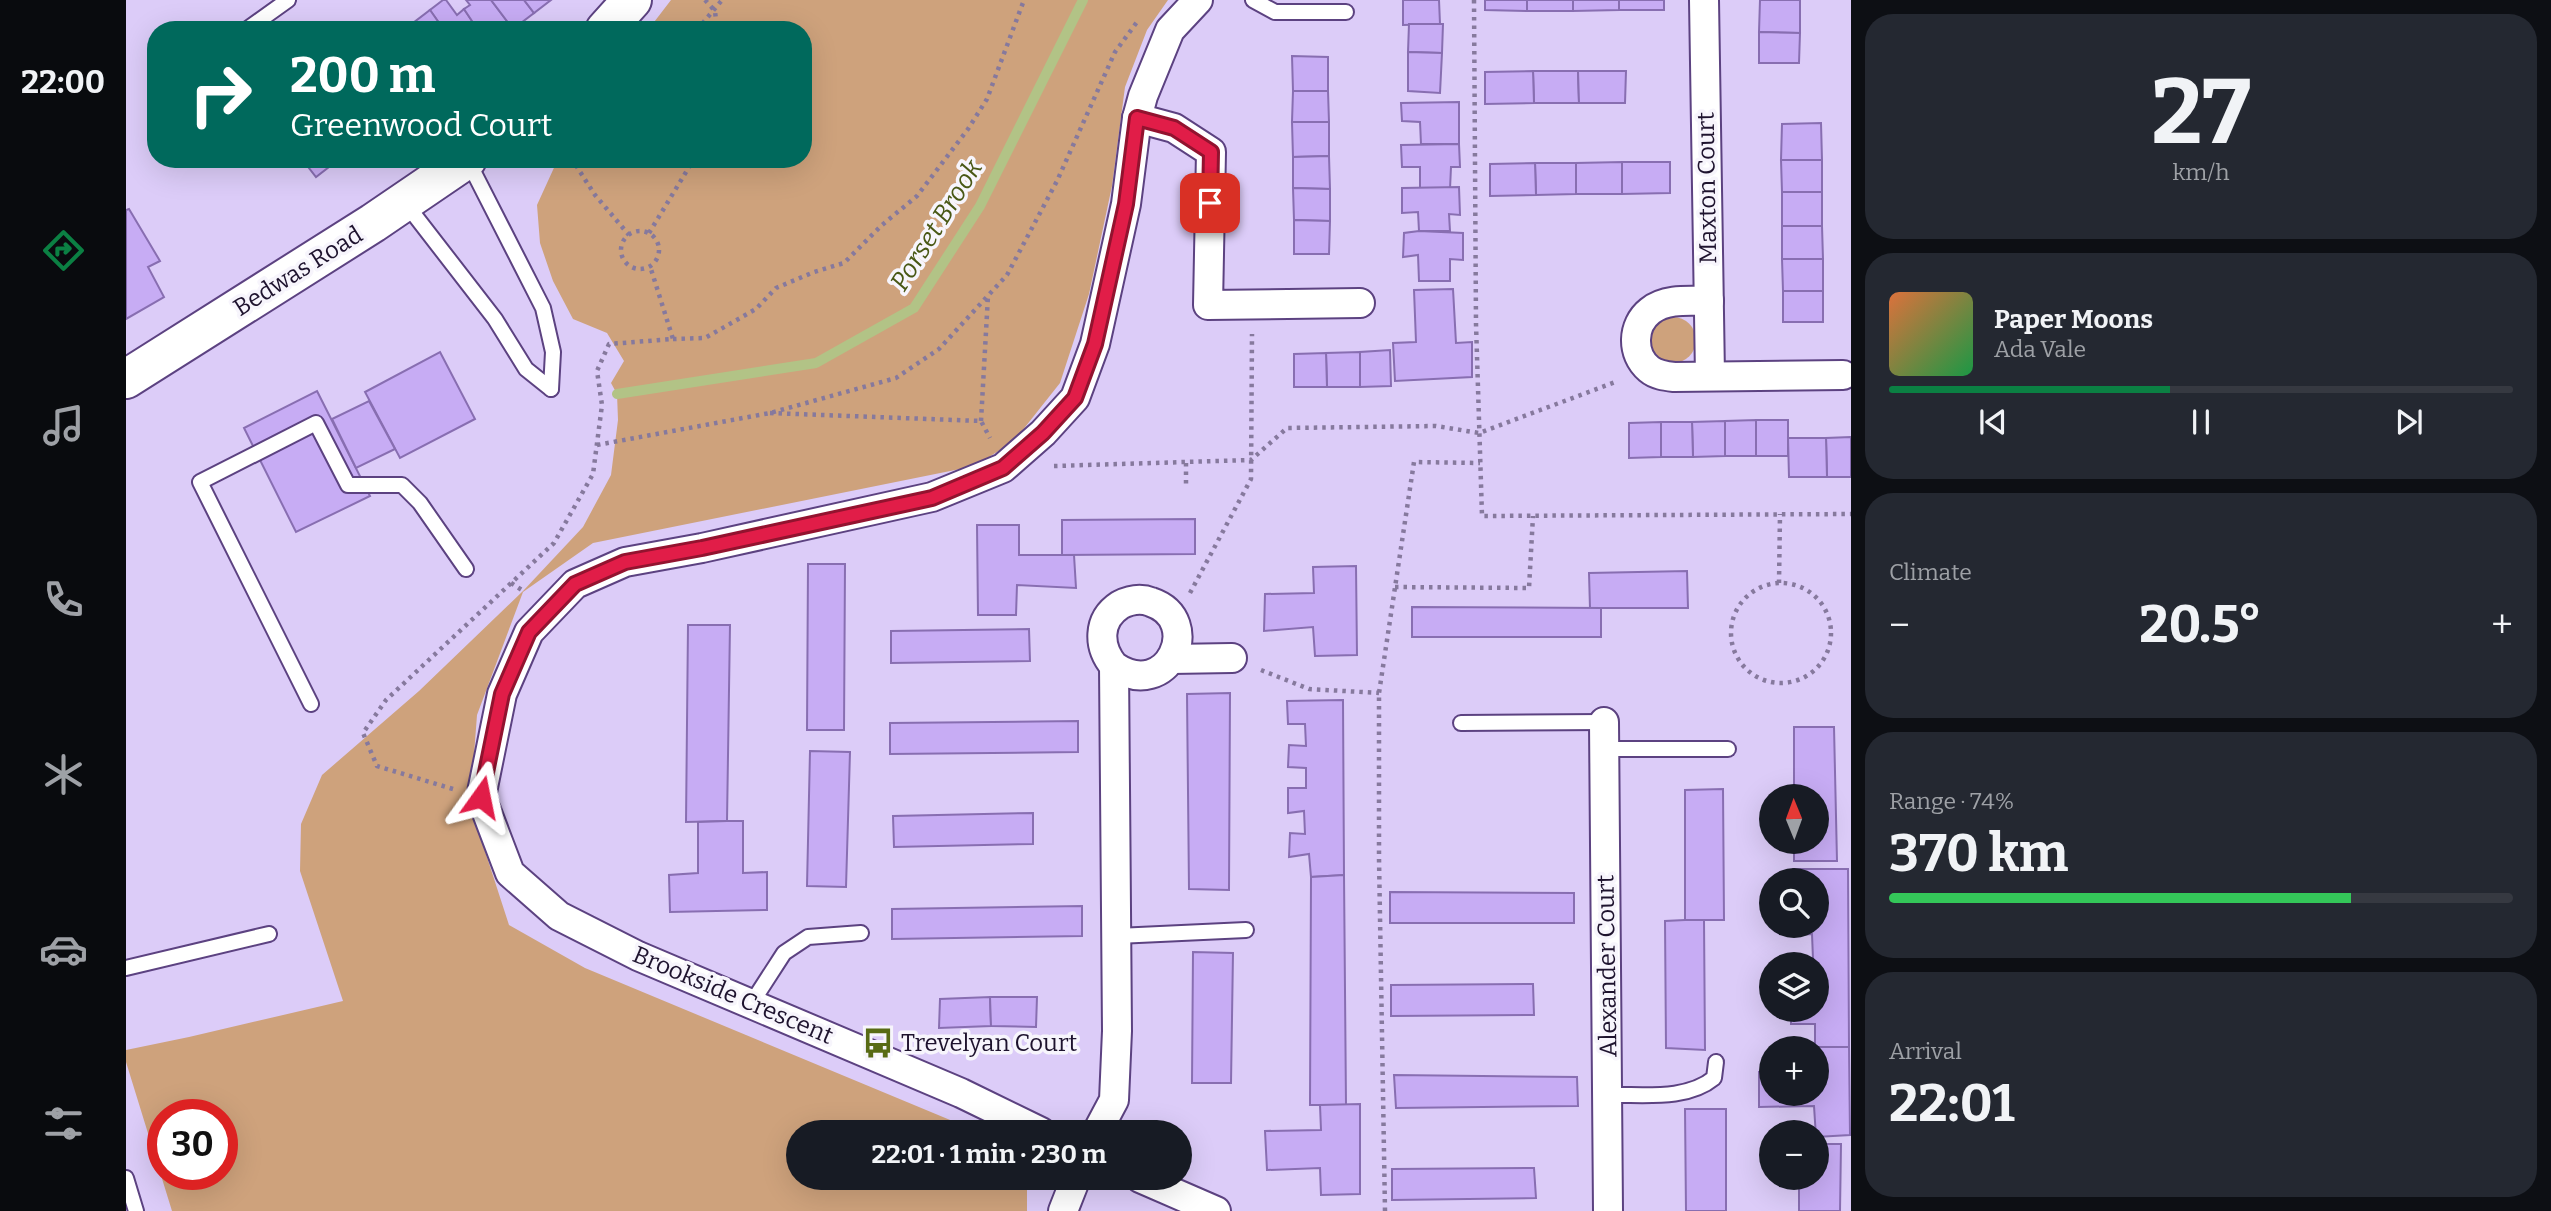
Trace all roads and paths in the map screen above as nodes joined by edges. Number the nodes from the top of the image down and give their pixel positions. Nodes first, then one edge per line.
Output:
1 (288, 0) edge
2 (632, 0) edge
3 (705, 0) edge
4 (722, 0) edge
5 (1024, 0) edge
6 (1198, 0) edge
7 (1253, 0) edge
8 (1474, 0) edge
9 (1704, 0) edge
10 (715, 11) junction
11 (1346, 12) dead end
12 (259, 21) edge
13 (613, 21) edge
14 (706, 21) edge
15 (716, 21) edge
16 (1138, 21) dead end
17 (1137, 118) junction
18 (454, 168) edge
19 (472, 168) edge
20 (578, 168) edge
21 (689, 168) edge
22 (404, 202) junction
23 (649, 233) junction
24 (629, 234) junction
25 (650, 266) junction
26 (988, 296) junction
27 (1709, 301) junction
28 (1360, 303) dead end
29 (1253, 304) junction
30 (673, 339) junction
31 (1649, 369) junction
32 (1843, 375) dead end
33 (1710, 376) junction
34 (126, 379) edge
35 (770, 413) junction
36 (981, 421) junction
37 (1479, 432) junction
38 (597, 445) junction
39 (1251, 460) junction
40 (1186, 463) junction
41 (1480, 463) junction
42 (1007, 465) junction
43 (1045, 466) dead end
44 (1186, 484) dead end
45 (1780, 514) junction
46 (1851, 514) edge
47 (1533, 516) junction
48 (466, 569) dead end
49 (1779, 583) junction
50 (1395, 587) junction
51 (1174, 621) junction
52 (1231, 658) joint
53 (1171, 659) junction
54 (1114, 666) junction
55 (1379, 692) junction
56 (311, 704) dead end
57 (1461, 723) dead end
58 (1604, 735) junction
59 (1728, 749) dead end
60 (481, 797) junction
61 (1246, 930) dead end
62 (861, 933) dead end
63 (269, 934) dead end
64 (1117, 936) junction
65 (126, 968) edge
66 (751, 1004) junction
67 (1716, 1062) dead end
68 (1608, 1095) junction
69 (1016, 1120) edge
70 (1103, 1120) edge
71 (126, 1178) edge
72 (1071, 1190) edge
73 (1168, 1190) edge
74 (136, 1211) edge
75 (1063, 1211) edge
76 (1216, 1211) edge
77 (1385, 1211) edge
78 (1608, 1211) edge

1 - 12 lane
2 - 13 main road
3 - 10 path
4 - 10 path
5 - 30 path
6 - 17 street
7 - 11 lane
8 - 37 path
9 - 27 street, Maxton Court
10 - 14 path
10 - 15 path
16 - 26 path
17 - 29 street
17 - 42 street
18 - 22 main road, Bedwas Road
19 - 22 lane
20 - 24 path
21 - 23 path
22 - 34 main road, Bedwas Road
23 - 24 path
23 - 25 path
24 - 25 path
25 - 30 path
26 - 35 path
26 - 36 path
27 - 31 street
27 - 33 street, Maxton Court
28 - 29 street
29 - 39 path
30 - 38 path
31 - 33 street
31 - 37 path
32 - 33 street
35 - 36 path
35 - 38 path
36 - 42 path
37 - 39 path
37 - 41 path
38 - 60 path
39 - 40 path
39 - 51 path
40 - 43 path
40 - 44 path
41 - 47 path
41 - 50 path
42 - 60 street
45 - 46 path
45 - 47 path
45 - 49 path
47 - 50 path
48 - 56 lane
49 - 49 path
50 - 55 path
51 - 53 street
51 - 54 street
52 - 53 street
52 - 55 path
53 - 54 street
54 - 64 street
55 - 77 path
57 - 58 lane
58 - 59 lane
58 - 68 street, Alexander Court
60 - 66 street, Brookside Crescent
61 - 64 lane
62 - 66 lane
63 - 65 lane
64 - 70 street
66 - 69 street, Brookside Crescent
67 - 68 lane
68 - 78 street, Alexander Court
71 - 74 lane
72 - 75 street
73 - 76 street

